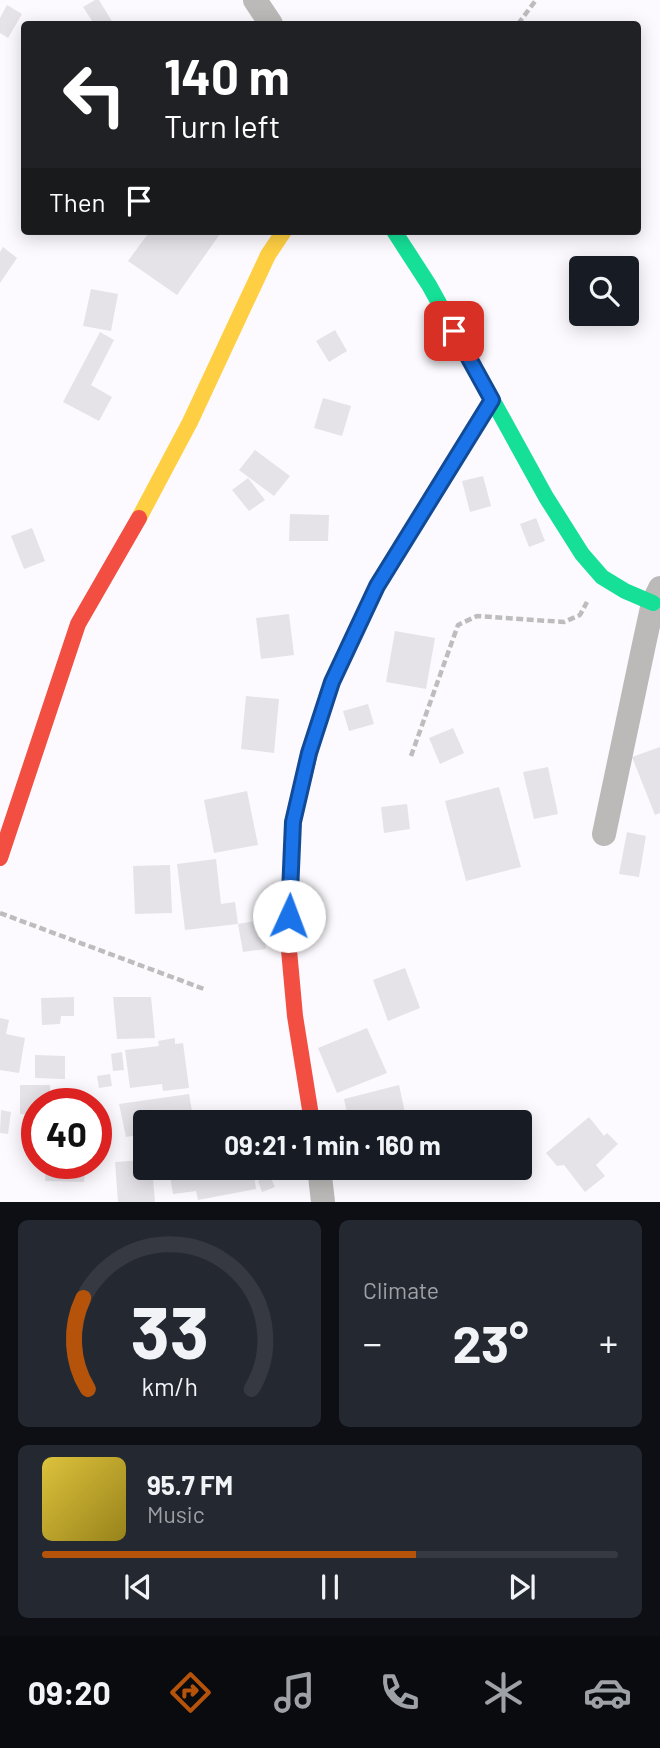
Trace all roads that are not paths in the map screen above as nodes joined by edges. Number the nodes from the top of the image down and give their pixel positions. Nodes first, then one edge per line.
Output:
1 (256, 0) edge
2 (269, 21) edge
3 (281, 235) edge
4 (397, 235) edge
5 (492, 400) junction
6 (657, 595) edge
7 (604, 834) dead end
8 (0, 858) edge
9 (310, 1110) edge
10 (320, 1180) edge
11 (323, 1202) edge

1 - 2 street
3 - 8 street
4 - 5 street
5 - 6 street
5 - 9 street
6 - 7 street
10 - 11 street

